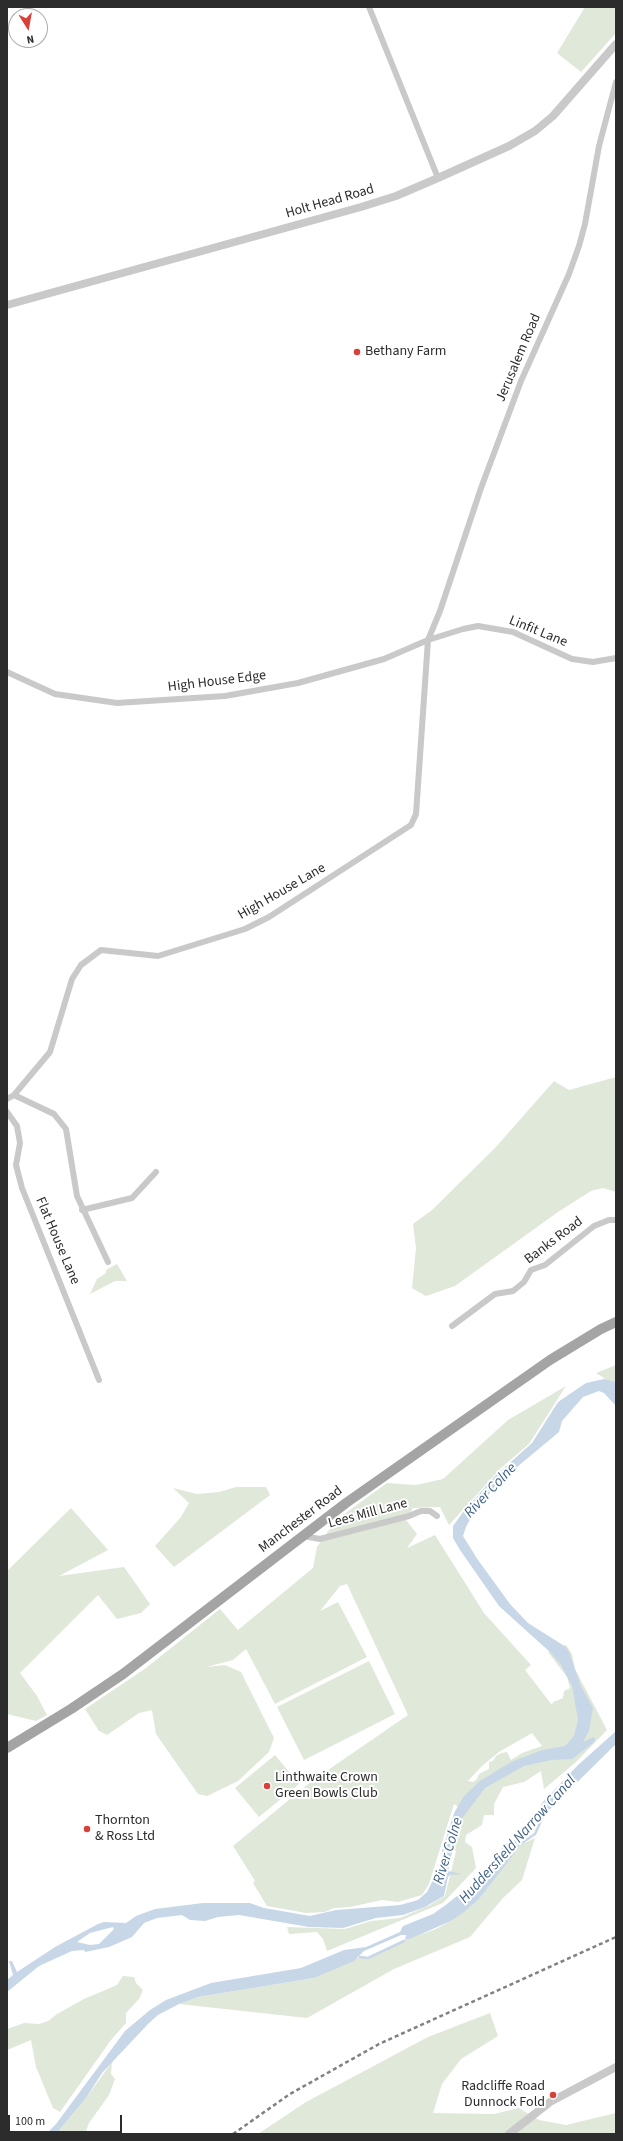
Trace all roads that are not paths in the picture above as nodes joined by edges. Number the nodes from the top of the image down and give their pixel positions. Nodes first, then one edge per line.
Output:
1 (369, 7) edge
2 (616, 44) edge
3 (616, 82) edge
4 (438, 178) junction
5 (7, 305) edge
6 (428, 640) junction
7 (616, 658) edge
8 (7, 672) edge
9 (14, 1095) junction
10 (7, 1099) edge
11 (7, 1112) edge
12 (156, 1172) dead end
13 (82, 1210) junction
14 (616, 1220) edge
15 (108, 1262) dead end
16 (616, 1322) edge
17 (452, 1326) dead end
18 (99, 1380) dead end
19 (437, 1516) dead end
20 (303, 1536) junction
21 (7, 1748) edge
22 (616, 2067) edge
23 (509, 2134) edge

1 - 4 street
2 - 4 street, Holt Head Road
3 - 6 street, Jerusalem Road
4 - 5 street, Holt Head Road
6 - 7 street, Linfit Lane
6 - 8 street, High House Edge
6 - 9 street, High House Lane
9 - 10 street, High House Lane
9 - 13 street
11 - 18 street, Flat House Lane
12 - 13 street
13 - 15 street
14 - 17 street, Banks Road
16 - 20 main road, Manchester Road
19 - 20 street, Lees Mill Lane
20 - 21 main road, Manchester Road
22 - 23 street

